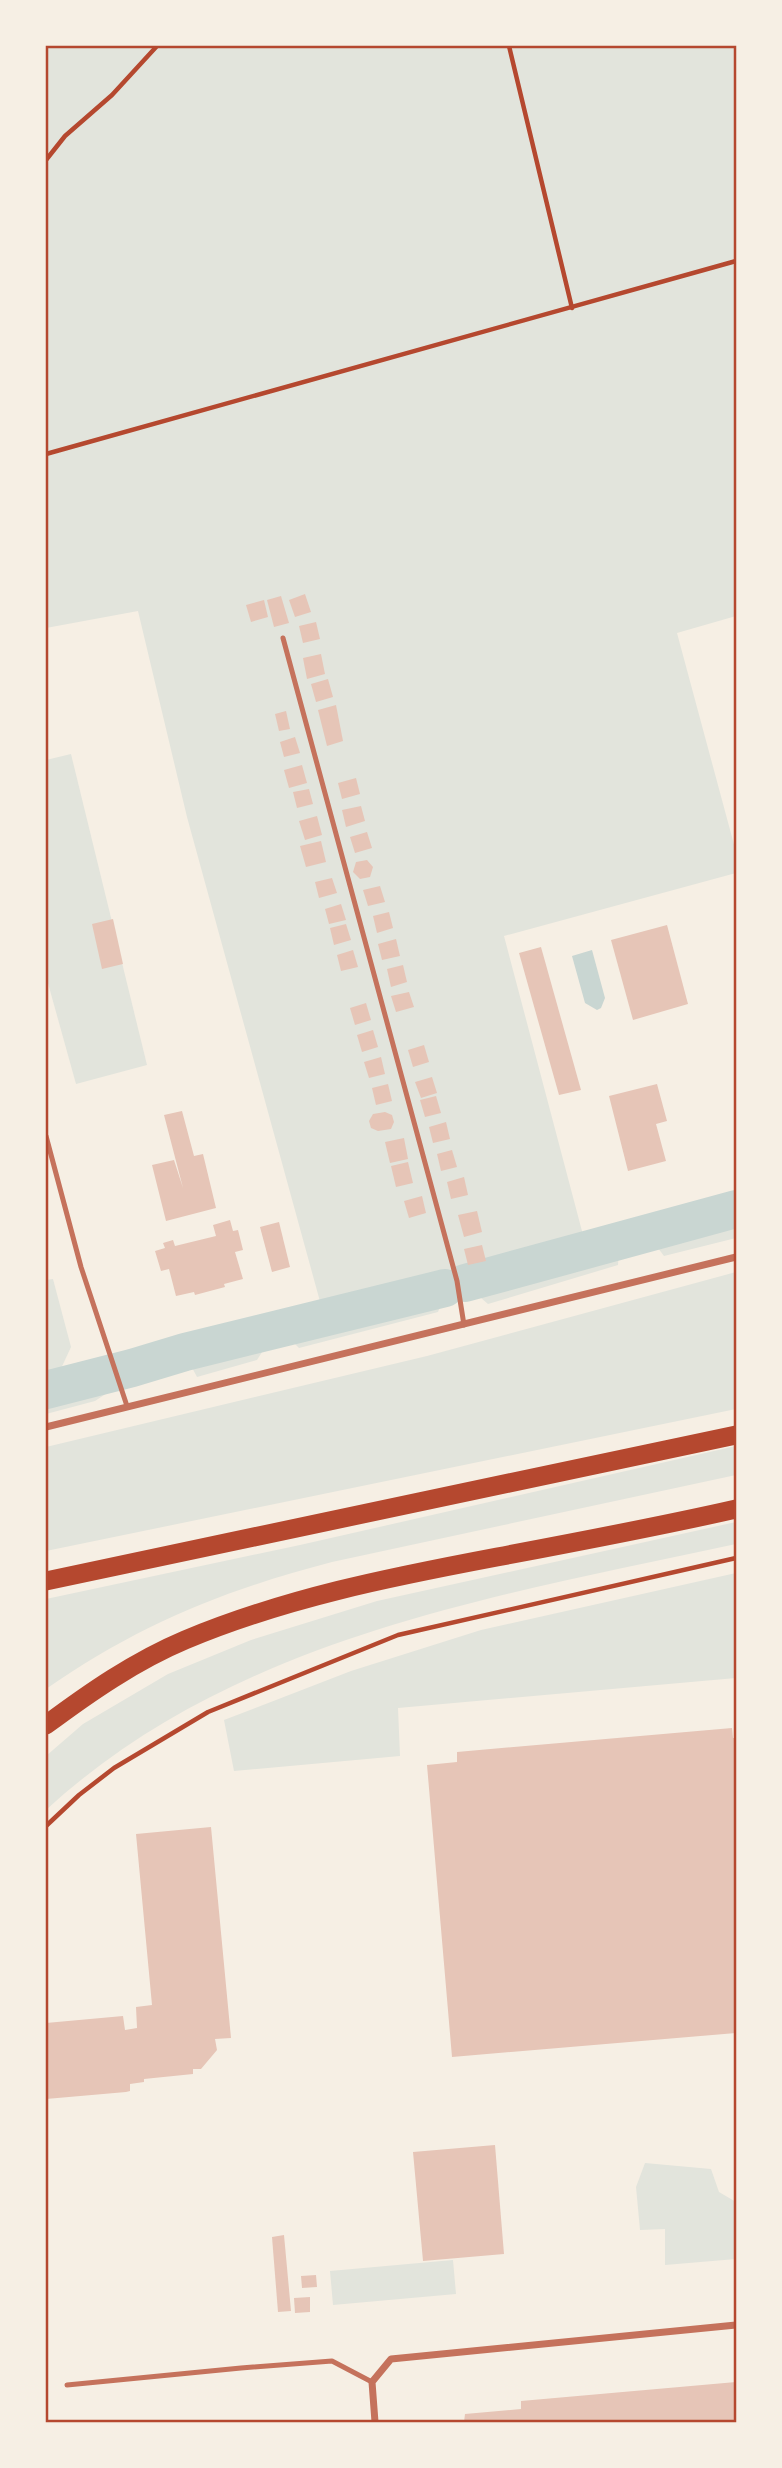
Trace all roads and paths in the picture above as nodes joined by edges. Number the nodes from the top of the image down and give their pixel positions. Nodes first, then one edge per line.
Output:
1 (156, 46) edge
2 (509, 46) edge
3 (46, 160) edge
4 (737, 261) edge
5 (572, 307) junction
6 (46, 454) edge
7 (283, 638) dead end
8 (46, 1136) edge
9 (737, 1257) edge
10 (464, 1326) junction
11 (127, 1406) junction
12 (46, 1427) edge
13 (737, 1435) edge
14 (737, 1510) edge
15 (737, 1558) edge
16 (46, 1581) edge
17 (46, 1726) edge
18 (46, 1826) edge
19 (737, 2325) edge
20 (372, 2382) junction
21 (67, 2385) dead end
22 (375, 2423) edge

1 - 3 path
2 - 5 path
4 - 5 path
5 - 6 path
7 - 10 lane
8 - 11 lane
9 - 10 street
10 - 11 street
11 - 12 street
13 - 16 highway
14 - 17 highway
15 - 18 path
19 - 20 street
20 - 21 lane
20 - 22 street

